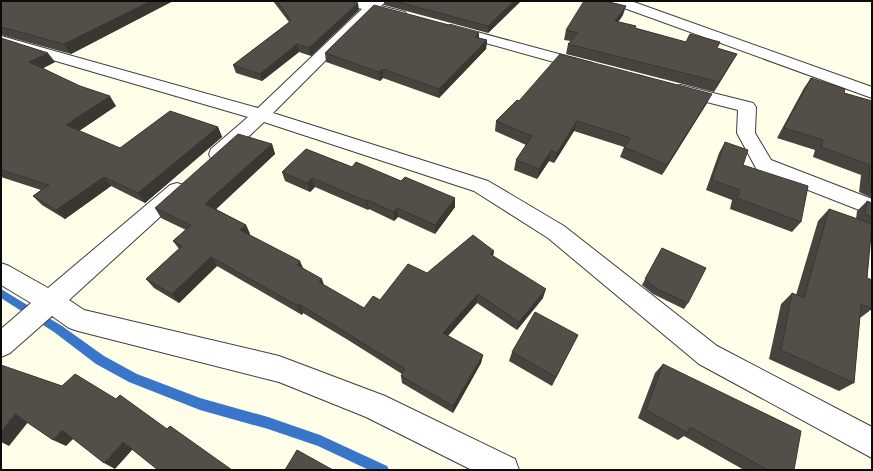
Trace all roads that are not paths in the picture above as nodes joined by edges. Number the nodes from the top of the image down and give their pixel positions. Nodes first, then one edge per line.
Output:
1 (349, 1) edge
2 (618, 1) edge
3 (375, 4) edge
4 (416, 19) edge
5 (440, 26) edge
6 (1, 40) edge
7 (600, 69) edge
8 (670, 87) edge
9 (872, 93) edge
10 (261, 116) junction
11 (872, 207) edge
12 (1, 273) edge
13 (51, 302) junction
14 (1, 345) edge
15 (872, 443) edge
16 (504, 470) edge

1 - 3 street
2 - 9 street
3 - 4 street
3 - 10 street
5 - 7 street
6 - 10 street
8 - 11 street
10 - 13 street
10 - 15 street
12 - 13 street
13 - 14 street
13 - 16 street

